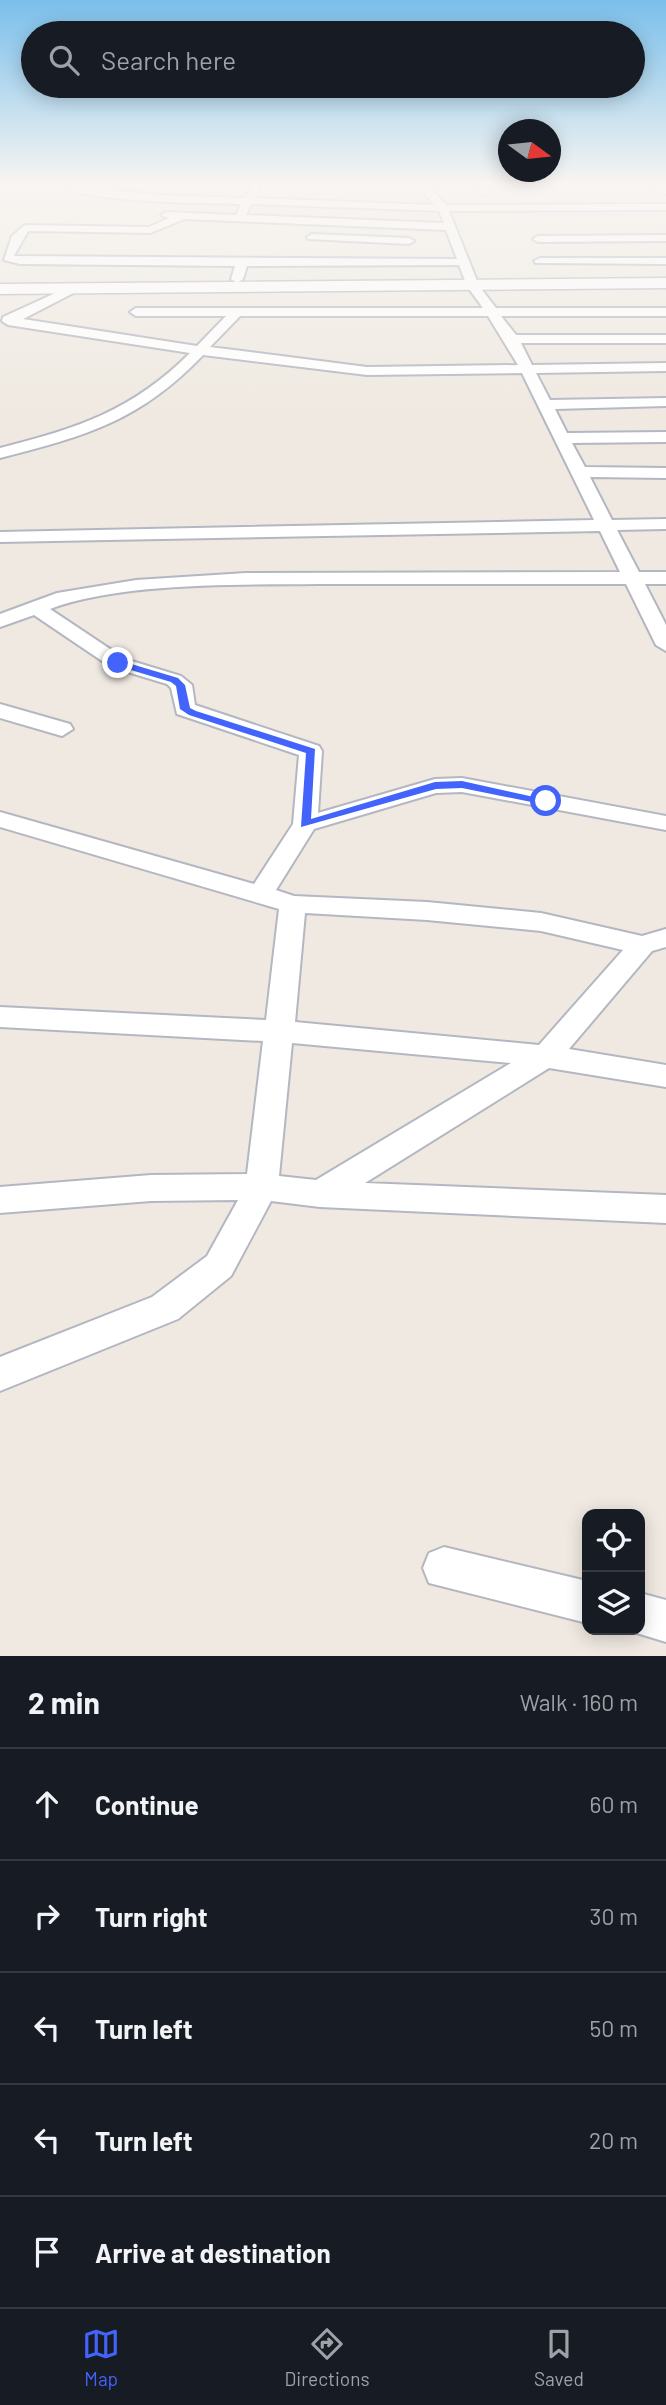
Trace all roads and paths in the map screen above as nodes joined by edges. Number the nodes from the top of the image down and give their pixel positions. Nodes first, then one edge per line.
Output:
1 (211, 262) edge
2 (401, 262) edge
3 (463, 262) edge
4 (541, 262) edge
5 (242, 263) junction
6 (666, 283) edge
7 (473, 286) junction
8 (550, 286) junction
9 (77, 288) junction
10 (235, 288) junction
11 (0, 289) edge
12 (136, 312) dead end
13 (666, 312) edge
14 (236, 314) junction
15 (496, 314) junction
16 (7, 318) edge
17 (512, 339) junction
18 (666, 339) edge
19 (199, 350) junction
20 (666, 367) edge
21 (528, 369) junction
22 (666, 402) edge
23 (547, 405) junction
24 (666, 437) edge
25 (562, 438) junction
26 (0, 453) edge
27 (579, 472) junction
28 (666, 473) edge
29 (666, 524) edge
30 (607, 525) junction
31 (0, 537) edge
32 (666, 578) edge
33 (633, 579) junction
34 (36, 608) junction
35 (0, 621) edge
36 (664, 638) edge
37 (0, 710) edge
38 (62, 729) dead end
39 (0, 819) edge
40 (666, 823) edge
41 (305, 824) junction
42 (260, 895) junction
43 (293, 904) junction
44 (654, 942) edge
45 (0, 1017) edge
46 (279, 1030) junction
47 (547, 1055) junction
48 (666, 1076) edge
49 (262, 1187) junction
50 (320, 1194) junction
51 (0, 1200) edge
52 (666, 1209) edge
53 (0, 1374) edge
54 (444, 1567) dead end
55 (582, 1601) edge
56 (645, 1615) edge
57 (666, 1621) edge

1 - 5 street
2 - 5 street
3 - 7 street
4 - 8 street
5 - 10 street
6 - 8 street
7 - 8 street
7 - 10 street
7 - 15 street
9 - 10 street
9 - 11 street
9 - 16 street
12 - 14 street
13 - 15 street
14 - 15 street
14 - 19 street
15 - 17 street
16 - 19 street
17 - 18 street
17 - 21 street
19 - 21 street
19 - 26 street
20 - 21 street
21 - 23 street
22 - 23 street
23 - 25 street
24 - 25 street
25 - 27 street
27 - 28 street
27 - 30 street
29 - 30 street
30 - 31 street
30 - 33 street
32 - 33 street
33 - 34 street
33 - 36 street
34 - 35 street
34 - 41 street
37 - 38 street
39 - 42 street
40 - 41 street
41 - 42 street
42 - 43 street
43 - 44 street
43 - 46 street
44 - 47 street
45 - 46 street
46 - 47 street
46 - 49 street
47 - 48 street
47 - 50 street
49 - 50 street
49 - 51 street
49 - 53 street
50 - 52 street
54 - 55 street
56 - 57 street

